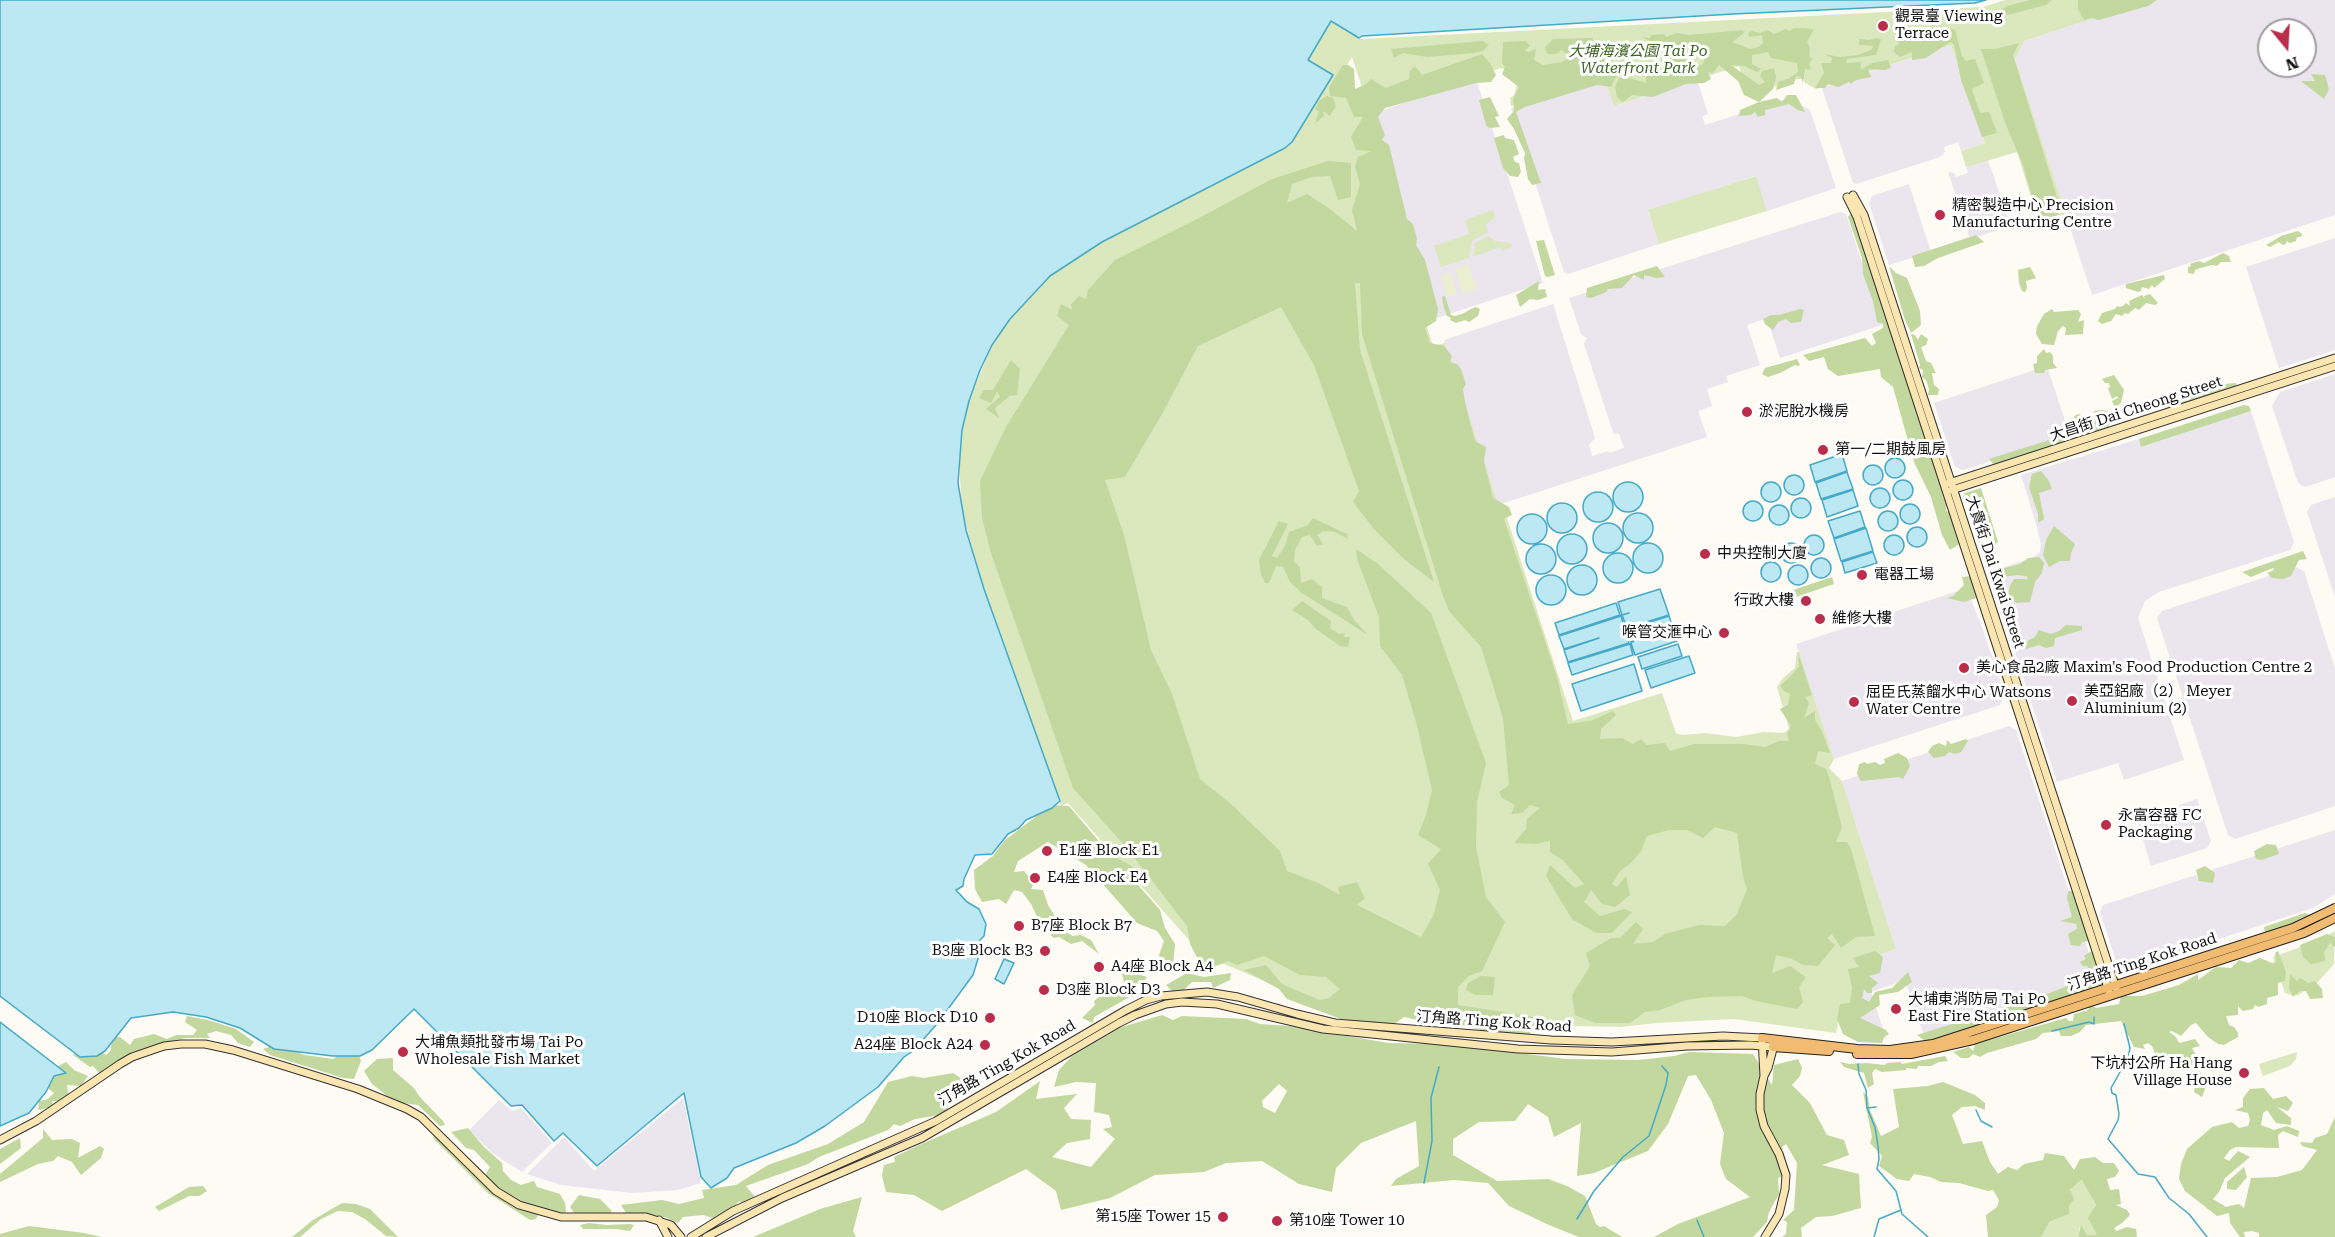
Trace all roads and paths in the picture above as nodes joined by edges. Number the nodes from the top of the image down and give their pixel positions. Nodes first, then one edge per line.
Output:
1 (1850, 196) dead end
2 (2335, 358) edge
3 (2335, 366) edge
4 (1949, 487) junction
5 (2335, 908) edge
6 (2335, 918) edge
7 (2113, 990) junction
8 (1762, 1042) junction
9 (1774, 1043) junction
10 (1764, 1076) junction
11 (0, 1140) edge
12 (659, 1220) junction
13 (668, 1237) edge
14 (681, 1237) edge
15 (691, 1237) edge
16 (706, 1237) edge
17 (1765, 1237) edge

1 - 4 street, 大貴街 Dai Kwai Street
2 - 4 street, 大昌街 Dai Cheong Street
3 - 4 street, 大昌街 Dai Cheong Street
4 - 7 street, 大貴街 Dai Kwai Street
5 - 7 main road, 汀角路 Ting Kok Road
6 - 7 main road, 汀角路 Ting Kok Road
7 - 9 main road, 汀角路 Ting Kok Road
8 - 9 main road, 汀角路 Ting Kok Road
8 - 10 street
8 - 15 street, 汀角路 Ting Kok Road
8 - 16 street, 汀角路 Ting Kok Road
9 - 10 street
10 - 17 street
11 - 12 street
12 - 13 street
12 - 14 street

